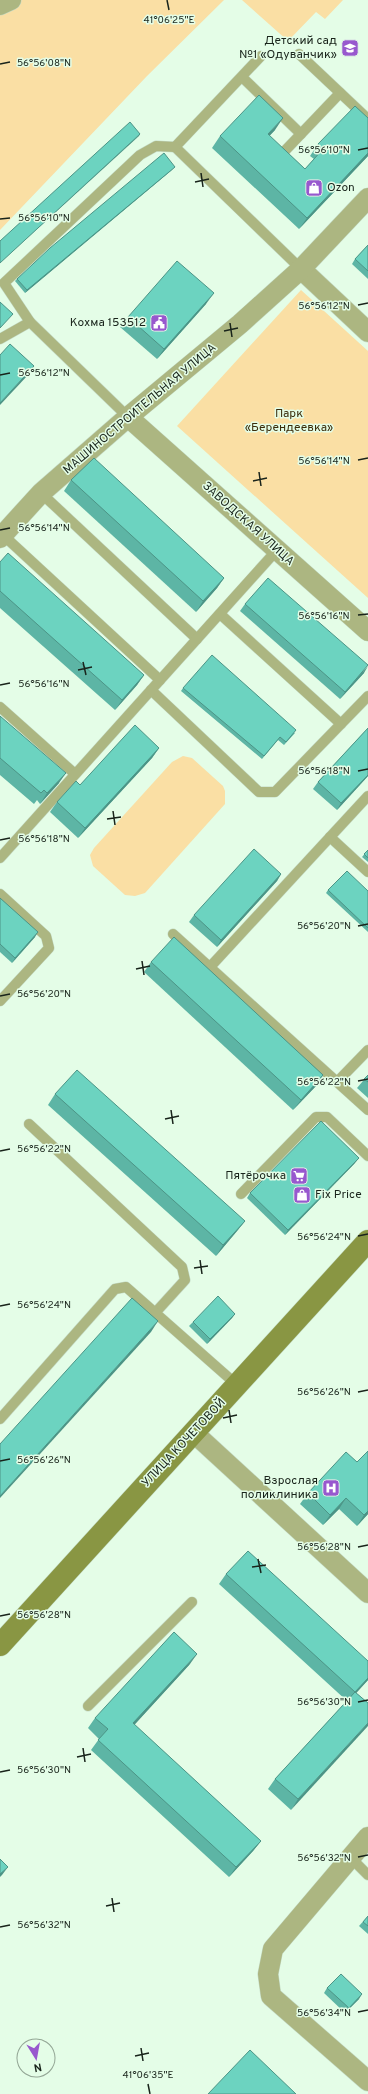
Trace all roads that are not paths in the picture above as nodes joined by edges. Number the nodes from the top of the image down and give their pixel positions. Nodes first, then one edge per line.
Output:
1 (11, 0) edge
2 (0, 5) edge
3 (299, 54) dead end
4 (261, 56) dead end
5 (242, 77) junction
6 (340, 93) junction
7 (368, 119) edge
8 (301, 134) junction
9 (175, 147) junction
10 (279, 157) edge
11 (368, 198) edge
12 (301, 269) junction
13 (30, 322) junction
14 (368, 332) edge
15 (0, 339) edge
16 (128, 417) junction
17 (41, 493) junction
18 (1, 537) edge
19 (277, 550) junction
20 (220, 614) junction
21 (368, 631) edge
22 (197, 639) junction
23 (160, 680) junction
24 (151, 690) junction
25 (368, 696) edge
26 (0, 707) edge
27 (341, 724) junction
28 (75, 774) junction
29 (368, 796) edge
30 (330, 837) junction
31 (0, 858) edge
32 (368, 872) edge
33 (0, 894) edge
34 (173, 934) dead end
35 (210, 967) junction
36 (0, 1001) edge
37 (368, 1050) edge
38 (337, 1082) junction
39 (368, 1110) edge
40 (29, 1124) dead end
41 (368, 1156) edge
42 (241, 1194) dead end
43 (368, 1241) edge
44 (155, 1313) junction
45 (238, 1386) junction
46 (0, 1419) edge
47 (194, 1433) junction
48 (368, 1593) edge
49 (192, 1602) dead end
50 (0, 1646) edge
51 (88, 1706) dead end
52 (368, 1837) edge
53 (351, 1858) junction
54 (368, 1875) edge
55 (368, 2081) edge

1 - 2 street
3 - 6 lane
4 - 5 lane
5 - 8 lane
5 - 9 lane
6 - 7 lane
6 - 8 lane
8 - 10 lane
9 - 12 lane
9 - 13 lane
11 - 12 street, МАШИНОСТРОИТЕЛЬНАЯ УЛИЦА
12 - 14 street
12 - 16 street, МАШИНОСТРОИТЕЛЬНАЯ УЛИЦА
13 - 15 lane
13 - 16 lane
16 - 17 street, МАШИНОСТРОИТЕЛЬНАЯ УЛИЦА
16 - 19 street, ЗАВОДСКАЯ УЛИЦА
17 - 18 street, МАШИНОСТРОИТЕЛЬНАЯ УЛИЦА
17 - 22 lane
18 - 23 lane
19 - 20 lane
19 - 21 street, ЗАВОДСКАЯ УЛИЦА
20 - 22 lane
20 - 27 lane
22 - 23 lane
23 - 24 lane
24 - 27 lane
24 - 28 lane
25 - 27 lane
26 - 28 lane
28 - 31 lane
29 - 30 lane
30 - 32 lane
30 - 35 lane
33 - 36 lane
34 - 35 lane
35 - 38 lane
37 - 38 lane
38 - 39 lane
40 - 44 lane
41 - 42 lane
43 - 45 main road, УЛИЦА КОЧЕТОВОЙ
44 - 45 lane
44 - 46 lane
45 - 47 main road, УЛИЦА КОЧЕТОВОЙ
47 - 48 street
47 - 50 main road, УЛИЦА КОЧЕТОВОЙ
49 - 51 lane
52 - 53 street
53 - 54 lane
53 - 55 street

